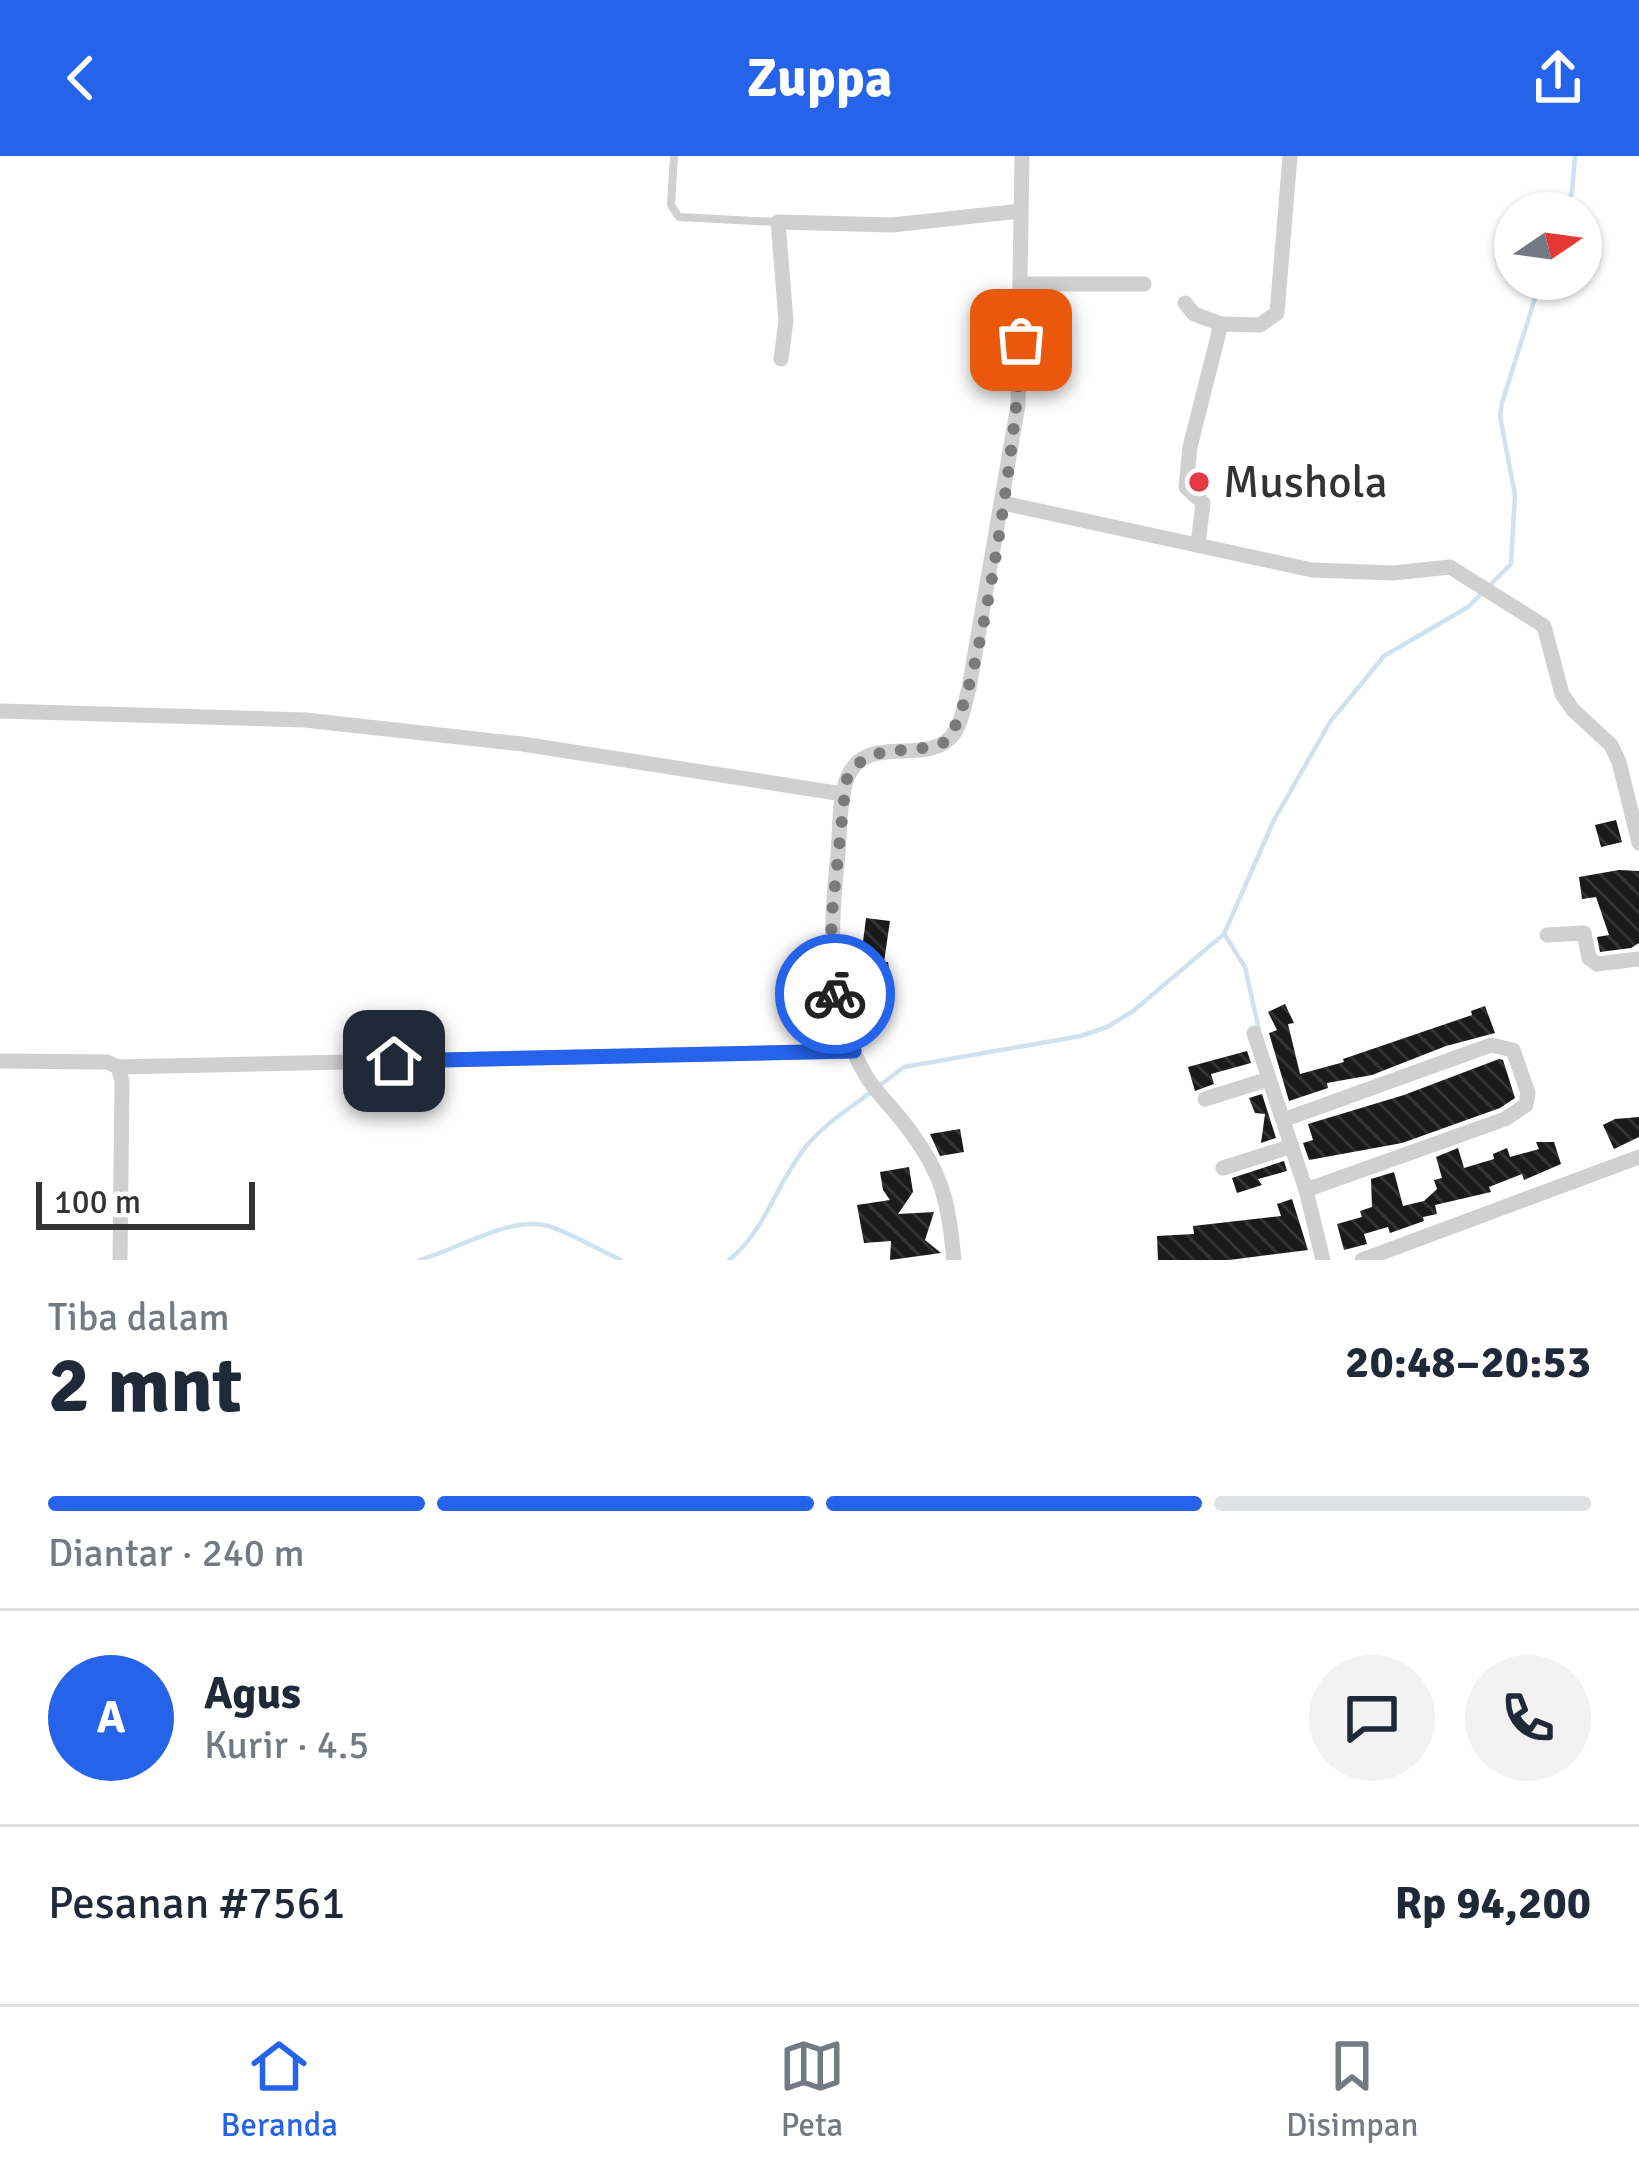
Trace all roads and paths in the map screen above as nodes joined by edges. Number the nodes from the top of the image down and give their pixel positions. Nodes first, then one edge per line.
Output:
1 (674, 156) edge
2 (1022, 156) edge
3 (1290, 156) edge
4 (1020, 211) junction
5 (778, 222) junction
6 (1020, 284) junction
7 (1144, 284) dead end
8 (1185, 303) dead end
9 (1221, 324) junction
10 (782, 359) dead end
11 (1003, 503) junction
12 (1198, 544) junction
13 (0, 711) edge
14 (843, 794) junction
15 (1639, 844) edge
16 (1547, 935) dead end
17 (1639, 959) edge
18 (1254, 1033) dead end
19 (854, 1051) junction
20 (0, 1061) edge
21 (118, 1067) junction
22 (1269, 1079) junction
23 (1205, 1099) dead end
24 (1288, 1119) junction
25 (1292, 1146) junction
26 (1639, 1157) edge
27 (1223, 1168) dead end
28 (1312, 1188) junction
29 (120, 1260) edge
30 (953, 1260) edge
31 (1323, 1260) edge
32 (1363, 1260) edge

1 - 5 lane
2 - 4 street
3 - 9 street
4 - 5 street
4 - 6 street
5 - 10 street
6 - 7 street
6 - 11 street
8 - 9 street
9 - 12 street
11 - 12 street
11 - 14 street
12 - 15 street
13 - 14 street
14 - 19 street
16 - 17 street
18 - 22 street
19 - 21 street
19 - 30 street
20 - 21 street
21 - 29 street
22 - 23 street
22 - 24 street
24 - 25 street
24 - 28 street
25 - 27 street
25 - 28 street
26 - 32 street
28 - 31 street

